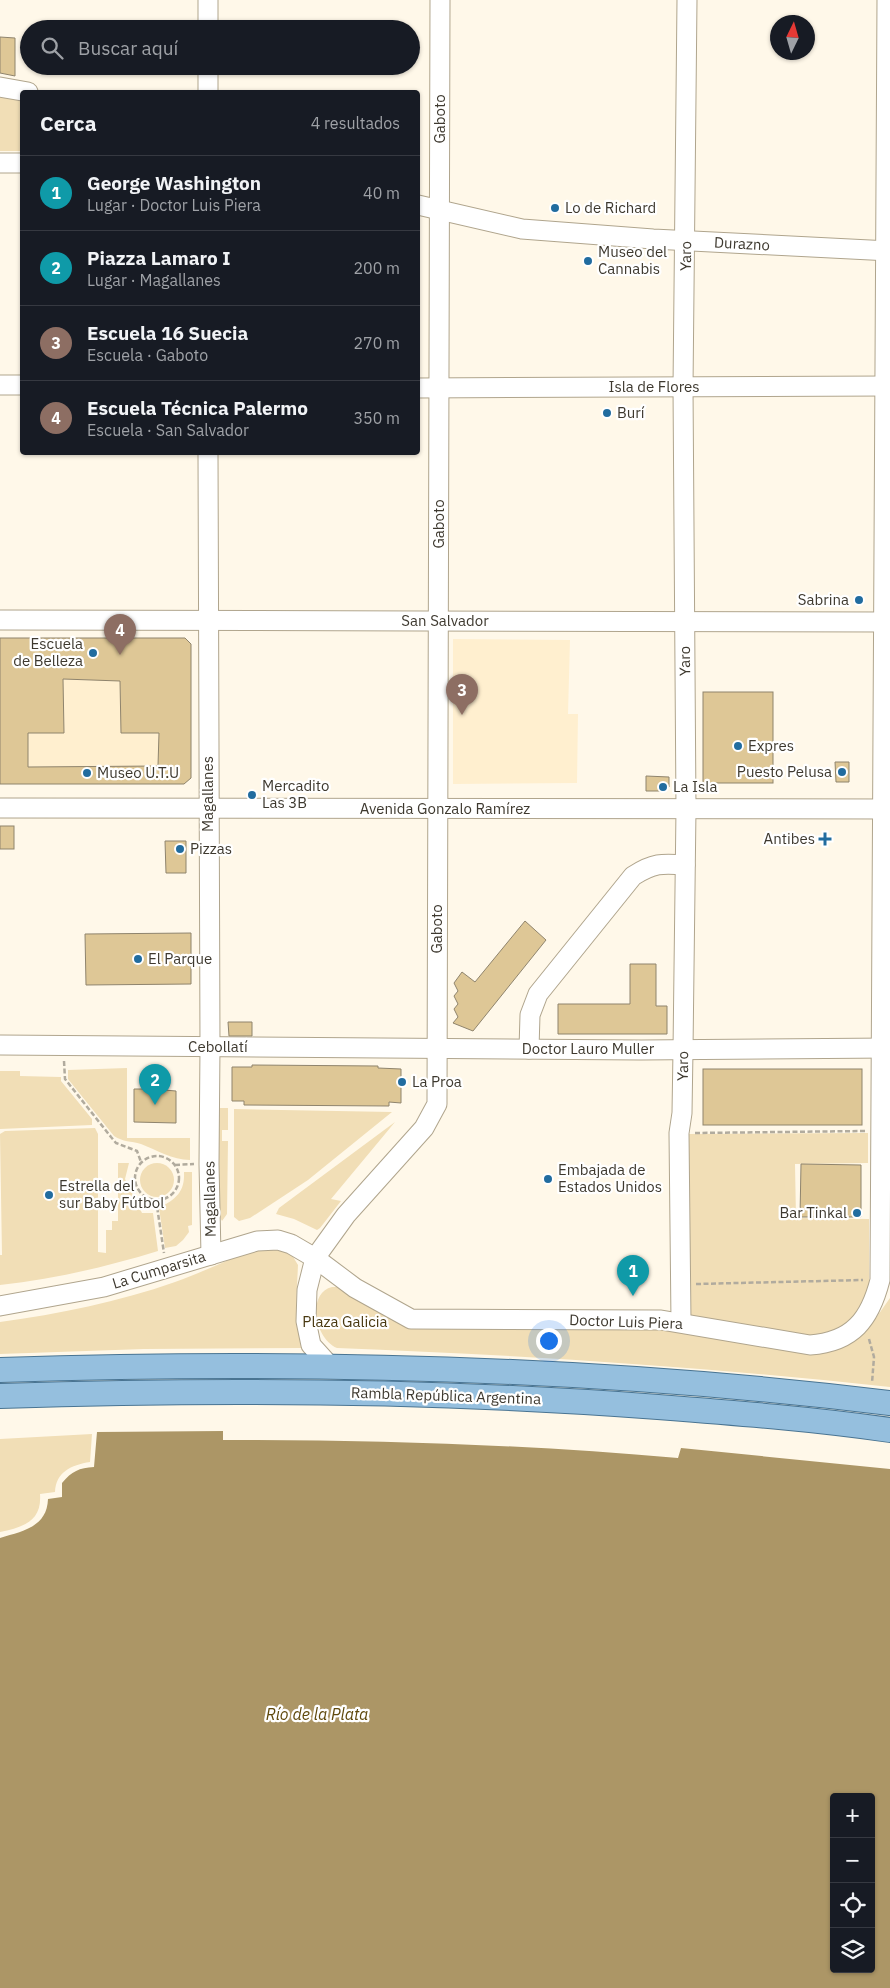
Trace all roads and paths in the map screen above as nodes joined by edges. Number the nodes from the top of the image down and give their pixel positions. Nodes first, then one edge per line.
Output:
1 (208, 0) edge
2 (440, 0) edge
3 (687, 0) edge
4 (887, 0) edge
5 (208, 20) edge
6 (208, 75) edge
7 (0, 87) edge
8 (208, 90) edge
9 (20, 91) edge
10 (0, 163) edge
11 (20, 163) edge
12 (420, 205) edge
13 (440, 210) junction
14 (687, 240) junction
15 (887, 251) edge
16 (0, 385) edge
17 (20, 385) edge
18 (888, 386) edge
19 (684, 387) junction
20 (420, 388) edge
21 (439, 388) junction
22 (208, 455) edge
23 (0, 620) edge
24 (208, 621) junction
25 (438, 621) junction
26 (684, 622) junction
27 (887, 622) edge
28 (0, 808) edge
29 (438, 808) junction
30 (208, 809) junction
31 (686, 809) junction
32 (887, 809) edge
33 (685, 865) junction
34 (0, 1045) edge
35 (62, 1045) junction
36 (210, 1047) junction
37 (437, 1048) junction
38 (885, 1048) edge
39 (529, 1049) junction
40 (684, 1050) junction
41 (879, 1131) junction
42 (679, 1133) junction
43 (141, 1162) junction
44 (156, 1200) junction
45 (212, 1255) junction
46 (314, 1258) junction
47 (168, 1268) junction
48 (885, 1280) edge
49 (680, 1284) junction
50 (0, 1306) edge
51 (680, 1322) junction
52 (858, 1327) junction
53 (330, 1366) junction
54 (0, 1370) edge
55 (0, 1396) edge
56 (880, 1402) edge
57 (890, 1430) edge

1 - 5 street
2 - 13 street, Gaboto
3 - 14 street, Yaro
4 - 15 street
6 - 8 street
7 - 9 street
10 - 11 street
12 - 13 street, Durazno
13 - 14 street, Durazno
13 - 21 street, Gaboto
14 - 15 street, Durazno
14 - 19 street, Yaro
15 - 18 street
16 - 17 street
18 - 19 street, Isla de Flores
18 - 27 street
19 - 21 street, Isla de Flores
19 - 26 street, Yaro
20 - 21 street, Isla de Flores
21 - 25 street, Gaboto
22 - 24 street, Magallanes
23 - 24 street, San Salvador
24 - 25 street, San Salvador
24 - 30 street, Magallanes
25 - 26 street, San Salvador
25 - 29 street, Gaboto
26 - 27 street, San Salvador
26 - 31 street, Yaro
27 - 32 street
28 - 30 street, Avenida Gonzalo Ramírez
29 - 30 street, Avenida Gonzalo Ramírez
29 - 31 street, Avenida Gonzalo Ramírez
29 - 37 street, Gaboto
30 - 36 street, Magallanes
31 - 32 street, Avenida Gonzalo Ramírez
31 - 33 street, Yaro
32 - 38 street
33 - 39 street
33 - 40 street, Yaro
34 - 35 street, Cebollatí
35 - 36 street, Cebollatí
35 - 43 path
36 - 37 street, Cebollatí
36 - 45 street, Magallanes
37 - 39 street, Doctor Lauro Muller
37 - 46 street, Gaboto
38 - 40 street, Doctor Lauro Muller
38 - 41 street
39 - 40 street, Doctor Lauro Muller
40 - 42 street, Yaro
41 - 42 path
41 - 48 street
42 - 49 street, Yaro
43 - 44 path
43 - 44 path
44 - 47 path
45 - 46 street, La Cumparsita
45 - 47 street, La Cumparsita
46 - 51 street, Doctor Luis Piera
46 - 53 street
47 - 50 street, La Cumparsita
48 - 49 path
48 - 52 street
49 - 51 street, Yaro
51 - 52 street, Doctor Luis Piera
52 - 56 path
53 - 54 main road, Rambla República Argentina
53 - 56 main road, Rambla República Argentina
55 - 57 main road, Rambla República Argentina

